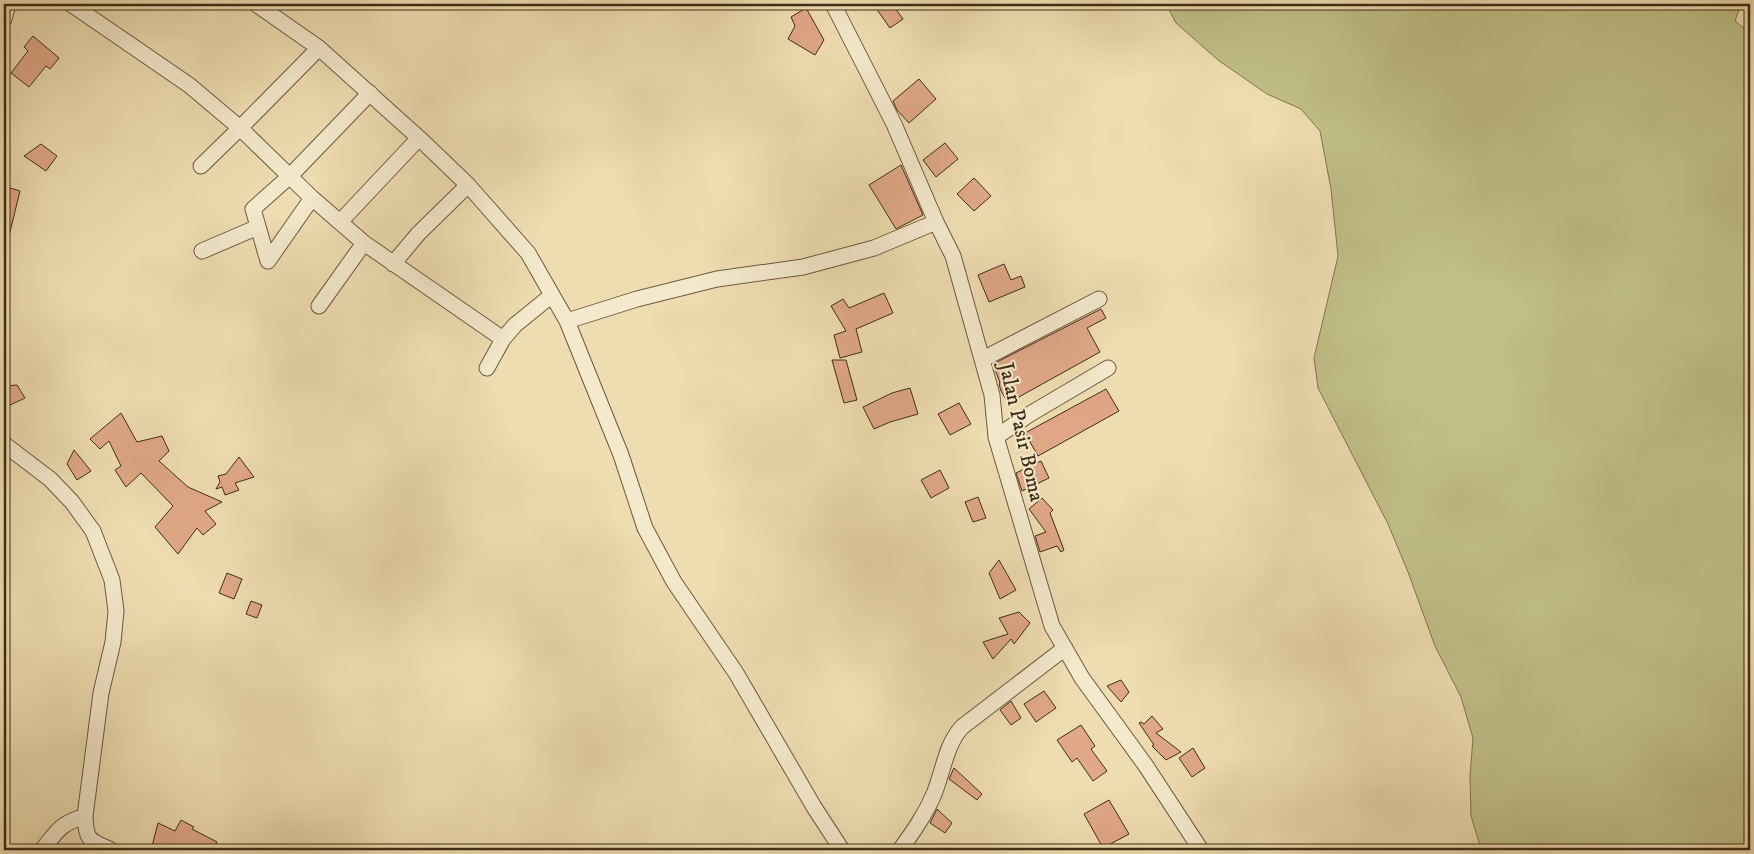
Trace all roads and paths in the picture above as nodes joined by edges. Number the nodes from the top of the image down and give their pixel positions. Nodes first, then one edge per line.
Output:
1 (8, 4) edge
2 (71, 4) edge
3 (256, 4) edge
4 (833, 4) edge
5 (4, 19) edge
6 (318, 48) junction
7 (370, 93) junction
8 (240, 128) junction
9 (420, 138) junction
10 (201, 166) dead end
11 (290, 176) junction
12 (468, 185) junction
13 (312, 198) junction
14 (340, 222) junction
15 (936, 222) junction
16 (258, 227) junction
17 (364, 243) junction
18 (202, 251) dead end
19 (393, 264) junction
20 (552, 294) junction
21 (1099, 298) dead end
22 (319, 306) dead end
23 (567, 321) junction
24 (502, 339) junction
25 (983, 359) junction
26 (487, 368) dead end
27 (1108, 368) dead end
28 (996, 437) junction
29 (4, 444) edge
30 (1065, 648) junction
31 (86, 816) junction
32 (42, 850) edge
33 (111, 850) edge
34 (842, 850) edge
35 (900, 850) edge
36 (1200, 850) edge

1 - 5 street
2 - 8 street
3 - 6 street
4 - 15 street, Jalan Pasir Boma
6 - 7 street
6 - 8 street
7 - 9 street
7 - 11 street
8 - 10 street
8 - 11 street
9 - 12 street
9 - 14 street
11 - 13 street
11 - 16 street
12 - 19 street
12 - 20 street
13 - 14 street
13 - 16 street
14 - 17 street
15 - 23 street
15 - 25 street, Jalan Pasir Boma
16 - 18 street
17 - 19 street
17 - 22 street
19 - 24 street
20 - 23 street
20 - 24 street
21 - 25 street
23 - 34 street
24 - 26 street
25 - 28 street, Jalan Pasir Boma
27 - 28 street
28 - 30 street, Jalan Pasir Boma
29 - 31 street
30 - 35 street
30 - 36 street, Jalan Pasir Boma
31 - 32 street
31 - 33 street

